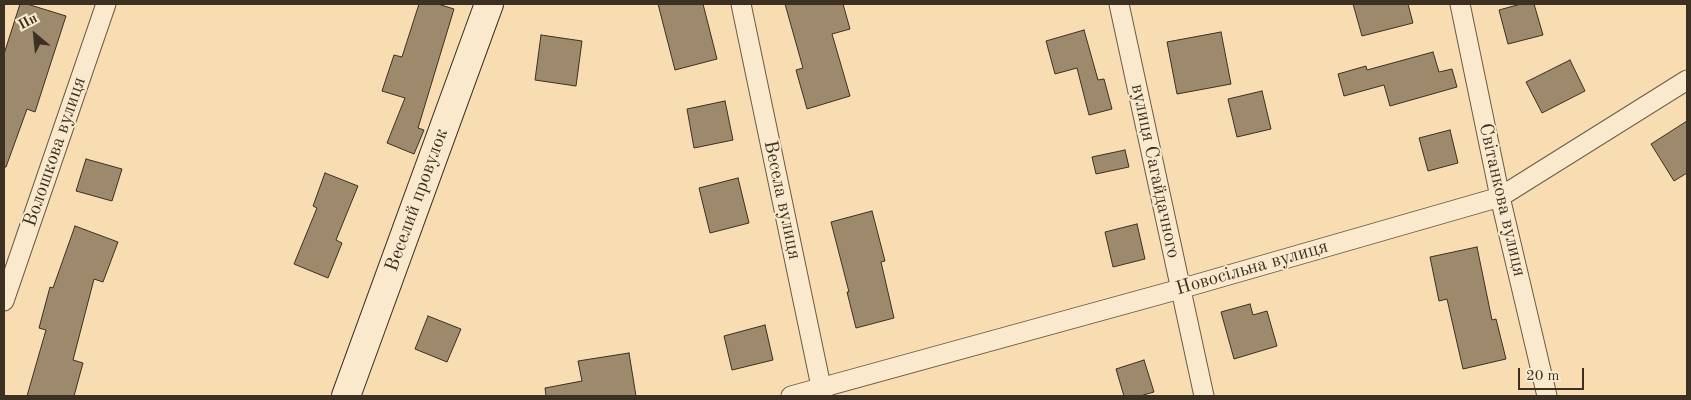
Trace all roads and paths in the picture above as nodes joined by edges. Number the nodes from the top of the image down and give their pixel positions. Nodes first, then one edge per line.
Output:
1 (106, 4) edge
2 (489, 4) edge
3 (741, 4) edge
4 (1119, 4) edge
5 (1460, 4) edge
6 (1687, 80) edge
7 (1500, 197) junction
8 (1180, 289) junction
9 (4, 301) edge
10 (822, 392) edge
11 (346, 396) edge
12 (791, 396) edge
13 (1204, 396) edge
14 (1547, 396) edge

1 - 9 street, Волошкова вулиця
2 - 11 street, Веселий провулок
3 - 10 street, Весела вулиця
4 - 8 street, вулиця Сагайдачного
5 - 7 street, Світанкова вулиця
6 - 7 street, Новосільна вулиця
7 - 8 street, Новосільна вулиця
7 - 14 street, Світанкова вулиця
8 - 10 street, Новосільна вулиця
8 - 13 street, вулиця Сагайдачного
10 - 12 street, Новосільна вулиця

